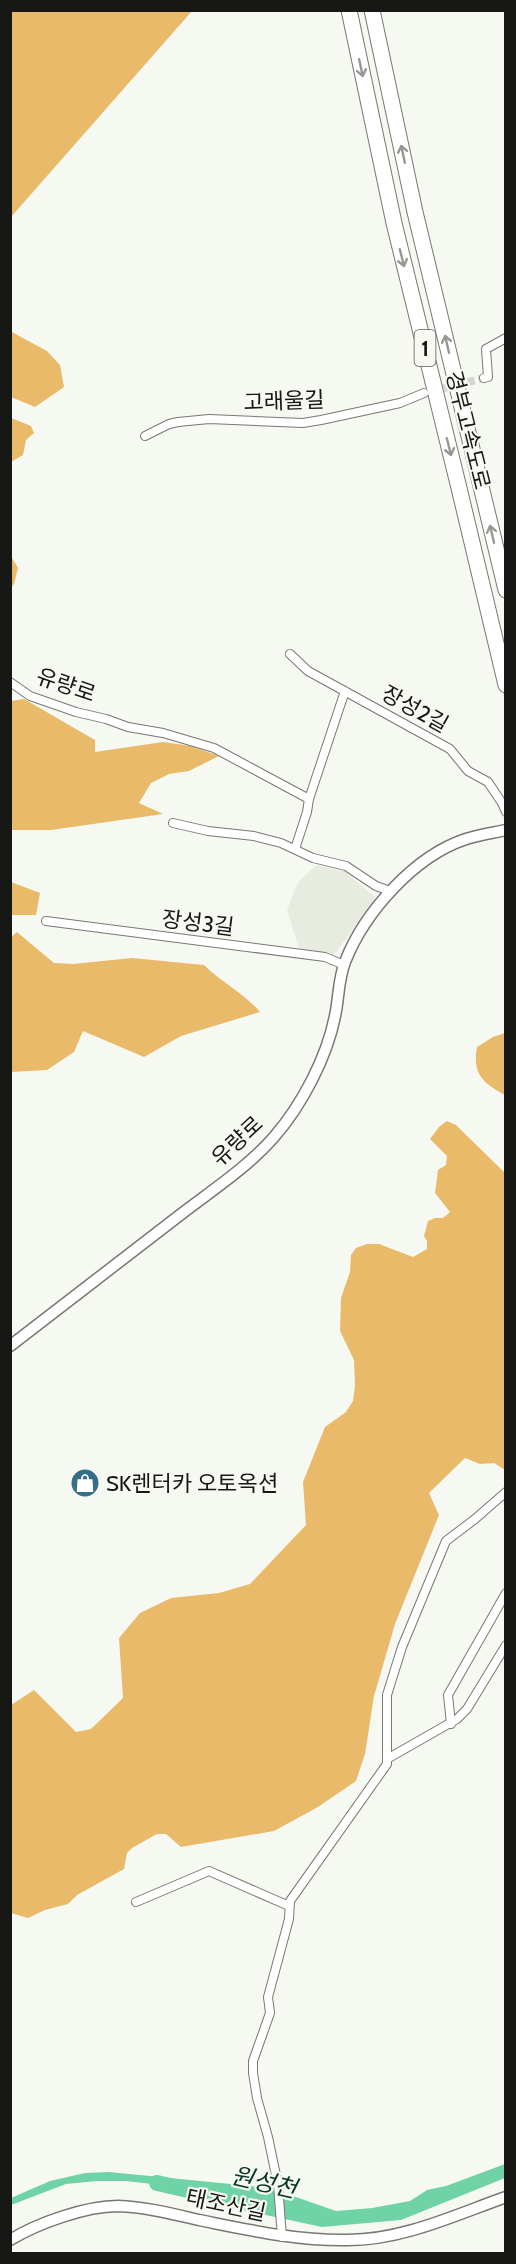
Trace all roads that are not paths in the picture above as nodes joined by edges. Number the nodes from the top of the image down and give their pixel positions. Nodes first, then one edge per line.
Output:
1 (349, 10) edge
2 (372, 10) edge
3 (506, 338) edge
4 (484, 378) dead end
5 (424, 393) tunnel mouth
6 (145, 436) dead end
7 (506, 590) edge
8 (290, 654) dead end
9 (10, 682) edge
10 (506, 686) edge
11 (345, 691) junction
12 (309, 799) junction
13 (506, 812) edge
14 (173, 823) dead end
15 (506, 830) edge
16 (295, 849) junction
17 (390, 891) junction
18 (46, 921) dead end
19 (344, 965) junction
20 (10, 1346) edge
21 (506, 1492) edge
22 (506, 1593) edge
23 (506, 1645) edge
24 (451, 1724) junction
25 (387, 1759) junction
26 (136, 1902) dead end
27 (290, 1906) junction
28 (506, 2197) edge
29 (281, 2232) junction
30 (10, 2240) edge

1 -> 10 highway, 경부고속도로 / 1
7 -> 2 highway, 경부고속도로 / 1
3 - 4 street
5 - 6 street, 고래울길
8 - 11 street, 장성2길
9 - 12 street, 유량로
11 - 12 street
11 - 13 street, 장성2길
12 - 16 street
14 - 16 street
15 - 17 street, 유량로
16 - 17 street
17 - 19 street, 유량로
18 - 19 street, 장성3길
19 - 20 street, 유량로
21 - 25 street
22 - 24 street
23 - 24 street
24 - 25 street
25 - 27 street
26 - 27 street
27 - 29 street
28 - 29 street, 태조산길
29 - 30 street, 태조산길

